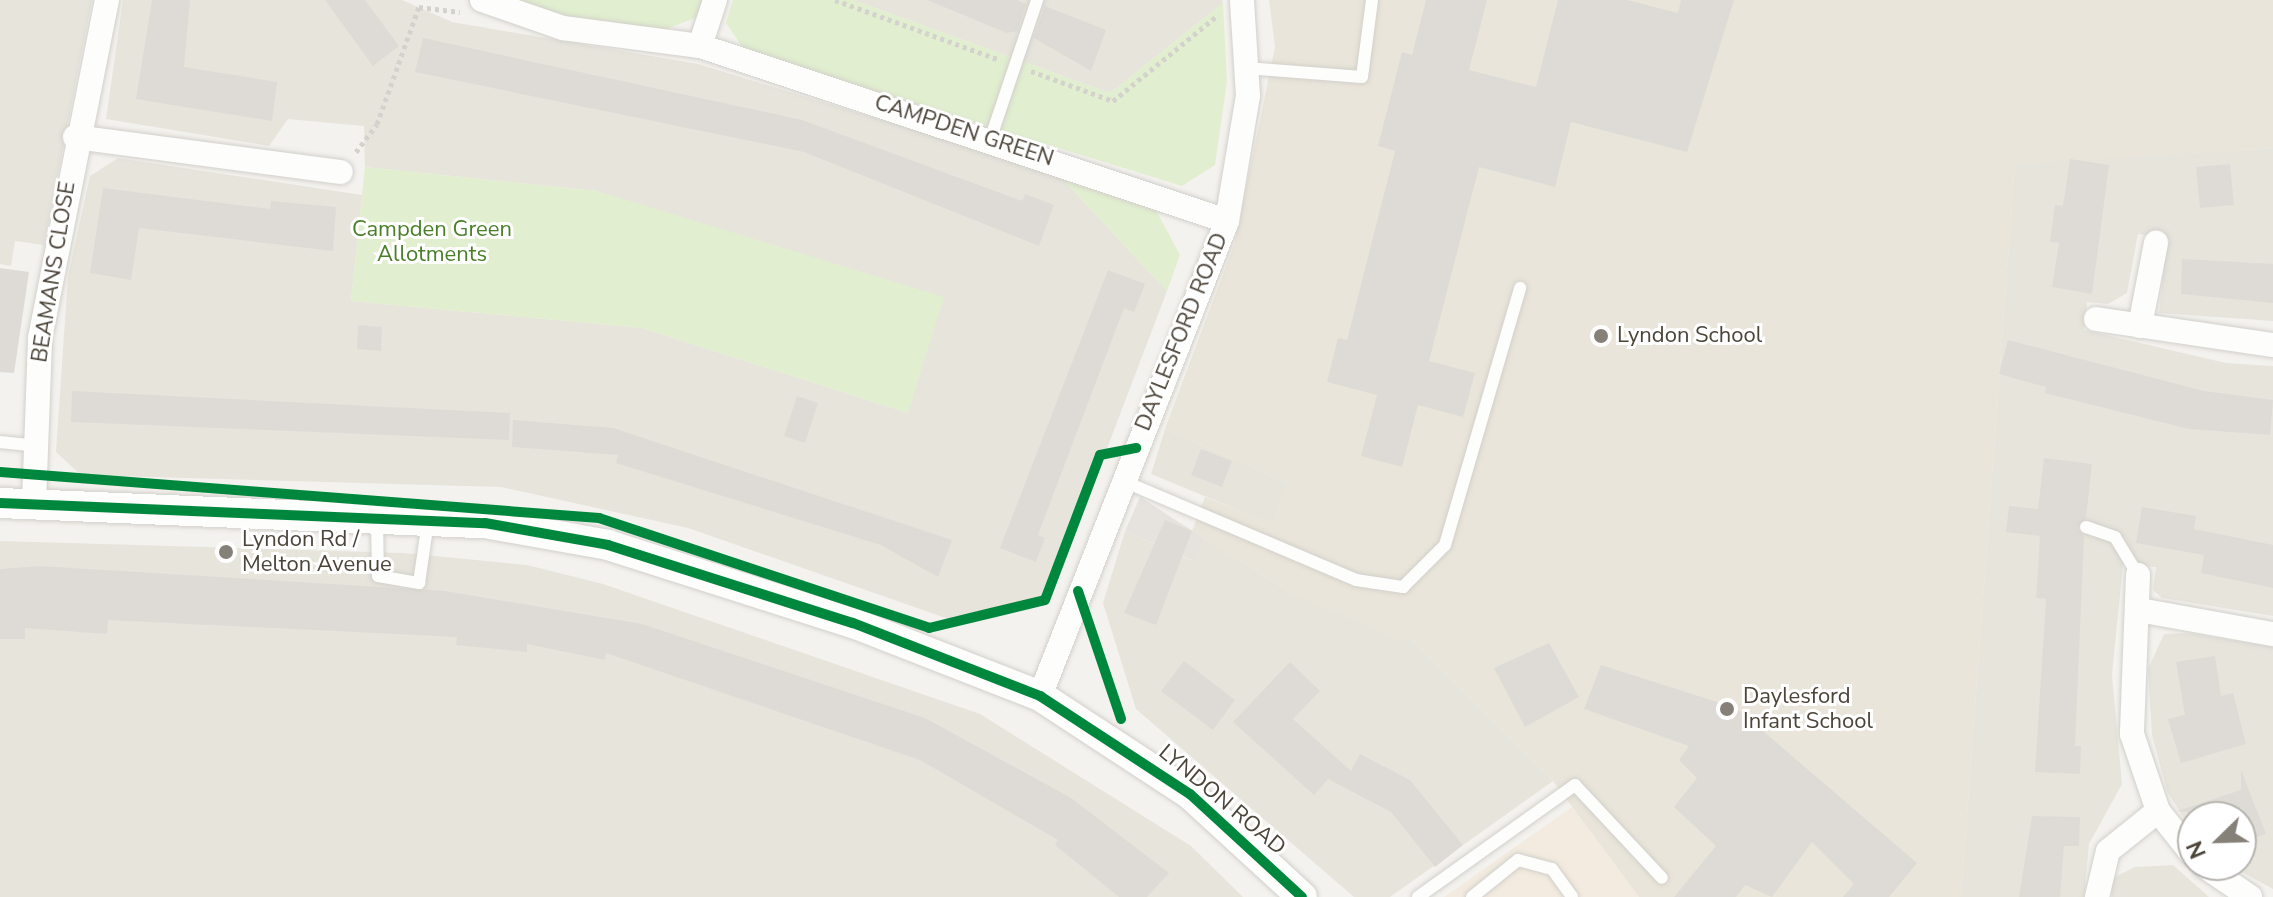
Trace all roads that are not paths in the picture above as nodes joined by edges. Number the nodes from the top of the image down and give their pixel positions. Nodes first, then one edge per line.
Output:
1 (107, 0) edge
2 (715, 0) edge
3 (1037, 0) edge
4 (1242, 0) edge
5 (1372, 0) edge
6 (475, 3) edge
7 (700, 46) junction
8 (1246, 68) junction
9 (75, 137) junction
10 (990, 140) junction
11 (341, 172) road end
12 (1227, 221) junction
13 (2156, 243) dead end
14 (1520, 288) dead end
15 (2096, 319) dead end
16 (2140, 326) junction
17 (2273, 345) edge
18 (0, 442) edge
19 (36, 446) junction
20 (1123, 481) junction
21 (0, 503) edge
22 (34, 504) junction
23 (377, 519) junction
24 (428, 521) junction
25 (2086, 527) dead end
26 (2138, 575) joint
27 (2139, 610) junction
28 (2273, 634) edge
29 (1040, 696) junction
30 (2158, 811) junction
31 (2177, 835) edge
32 (1662, 878) dead end
33 (2226, 881) edge
34 (1302, 897) edge
35 (1418, 897) edge
36 (1472, 897) edge
37 (1572, 897) edge
38 (2097, 897) edge
39 (2250, 897) edge

1 - 9 street, BEAMANS CLOSE
2 - 7 street
3 - 10 lane
4 - 8 street, DAYLESFORD ROAD
5 - 8 lane
6 - 7 street, CAMPDEN GREEN
7 - 10 street, CAMPDEN GREEN
8 - 12 street, DAYLESFORD ROAD
9 - 11 street
9 - 19 street, BEAMANS CLOSE
10 - 12 street, CAMPDEN GREEN
12 - 20 street, DAYLESFORD ROAD
13 - 16 street
14 - 20 lane
15 - 16 street
16 - 17 street
18 - 19 lane
19 - 22 street, BEAMANS CLOSE
20 - 29 street, DAYLESFORD ROAD
21 - 22 street, LYNDON ROAD
22 - 23 street, LYNDON ROAD
23 - 24 street, LYNDON ROAD
23 - 24 lane
24 - 29 street, LYNDON ROAD
25 - 26 lane
26 - 27 street
27 - 28 street
27 - 30 street
29 - 34 street, LYNDON ROAD
30 - 31 street
30 - 38 street
32 - 35 lane
33 - 39 street
36 - 37 lane

